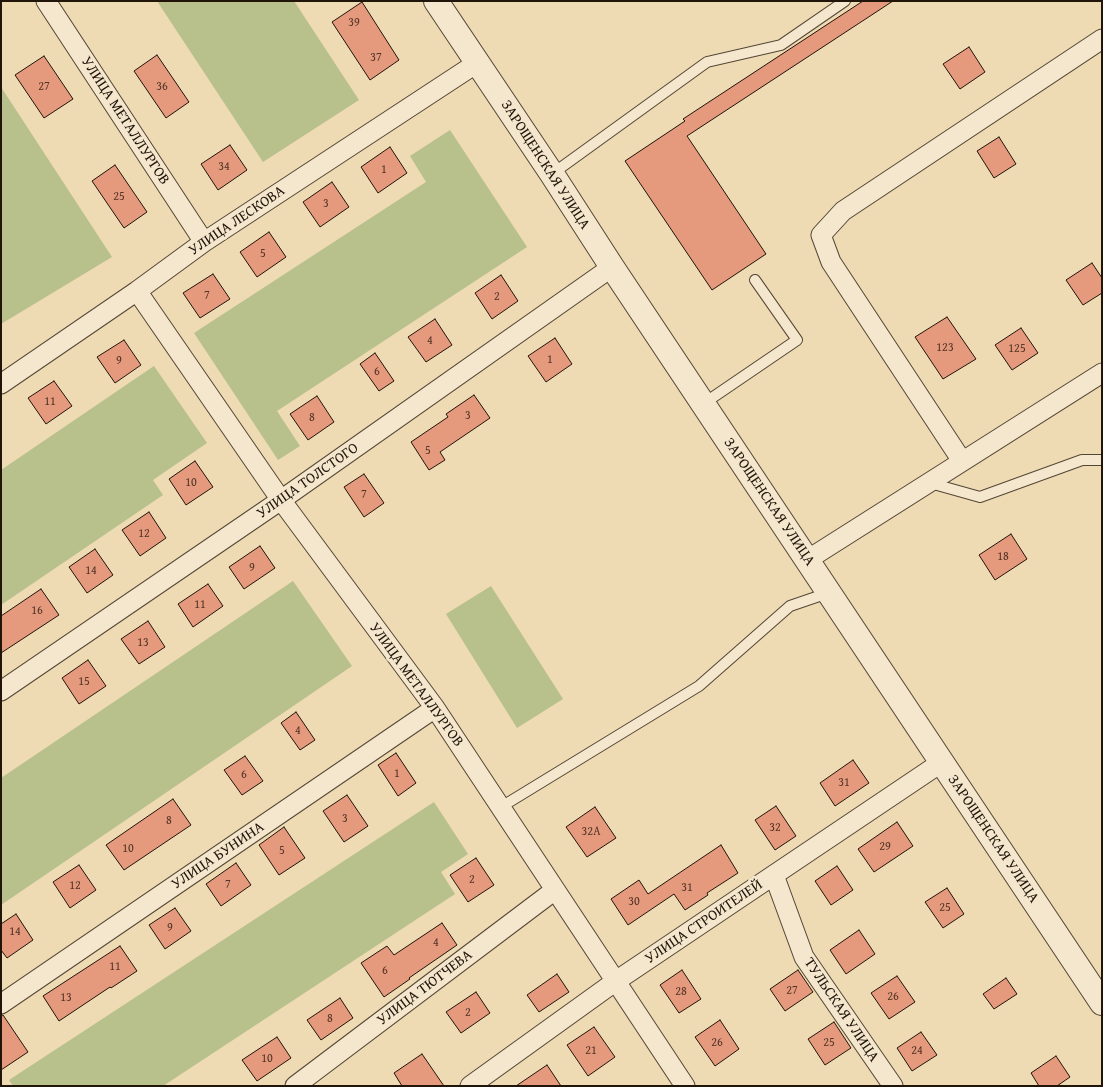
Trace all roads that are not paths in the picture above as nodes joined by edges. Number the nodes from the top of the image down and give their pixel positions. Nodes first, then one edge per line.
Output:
1 (46, 1) edge
2 (845, 1) edge
3 (437, 2) edge
4 (1102, 39) edge
5 (477, 63) junction
6 (552, 174) junction
7 (204, 242) junction
8 (612, 267) junction
9 (755, 280) dead end
10 (136, 291) junction
11 (1102, 373) edge
12 (1, 384) edge
13 (703, 404) junction
14 (1102, 460) edge
15 (962, 461) junction
16 (929, 483) junction
17 (281, 500) junction
18 (807, 560) junction
19 (828, 592) junction
20 (1, 691) edge
21 (435, 708) junction
22 (942, 762) junction
23 (501, 807) junction
24 (774, 874) junction
25 (555, 890) junction
26 (616, 981) junction
27 (1102, 1003) edge
28 (1, 1004) edge
29 (295, 1086) edge
30 (470, 1086) edge
31 (685, 1086) edge
32 (893, 1086) edge

1 - 7 street, УЛИЦА МЕТАЛЛУРГОВ
2 - 6 lane
3 - 5 street, ЗАРОЩЕНСКАЯ УЛИЦА
4 - 15 street
5 - 6 street, ЗАРОЩЕНСКАЯ УЛИЦА
5 - 7 street, УЛИЦА ЛЕСКОВА
6 - 8 street, ЗАРОЩЕНСКАЯ УЛИЦА
7 - 10 street, УЛИЦА ЛЕСКОВА
8 - 13 street, ЗАРОЩЕНСКАЯ УЛИЦА
8 - 17 street, УЛИЦА ТОЛСТОГО
9 - 13 lane
10 - 12 street, УЛИЦА ЛЕСКОВА
10 - 17 street, УЛИЦА МЕТАЛЛУРГОВ
11 - 15 street
13 - 18 street, ЗАРОЩЕНСКАЯ УЛИЦА
14 - 16 lane
15 - 16 street
16 - 18 street
17 - 20 street, УЛИЦА ТОЛСТОГО
17 - 21 street, УЛИЦА МЕТАЛЛУРГОВ
18 - 19 street, ЗАРОЩЕНСКАЯ УЛИЦА
19 - 22 street, ЗАРОЩЕНСКАЯ УЛИЦА
19 - 23 lane
21 - 23 street, УЛИЦА МЕТАЛЛУРГОВ
21 - 28 street, УЛИЦА БУНИНА
22 - 24 street, УЛИЦА СТРОИТЕЛЕЙ
22 - 27 street, ЗАРОЩЕНСКАЯ УЛИЦА
23 - 25 street, УЛИЦА МЕТАЛЛУРГОВ
24 - 26 street, УЛИЦА СТРОИТЕЛЕЙ
24 - 32 street, ТУЛЬСКАЯ УЛИЦА
25 - 26 street, УЛИЦА МЕТАЛЛУРГОВ
25 - 29 street, УЛИЦА ТЮТЧЕВА
26 - 30 street, УЛИЦА СТРОИТЕЛЕЙ
26 - 31 street, УЛИЦА МЕТАЛЛУРГОВ

